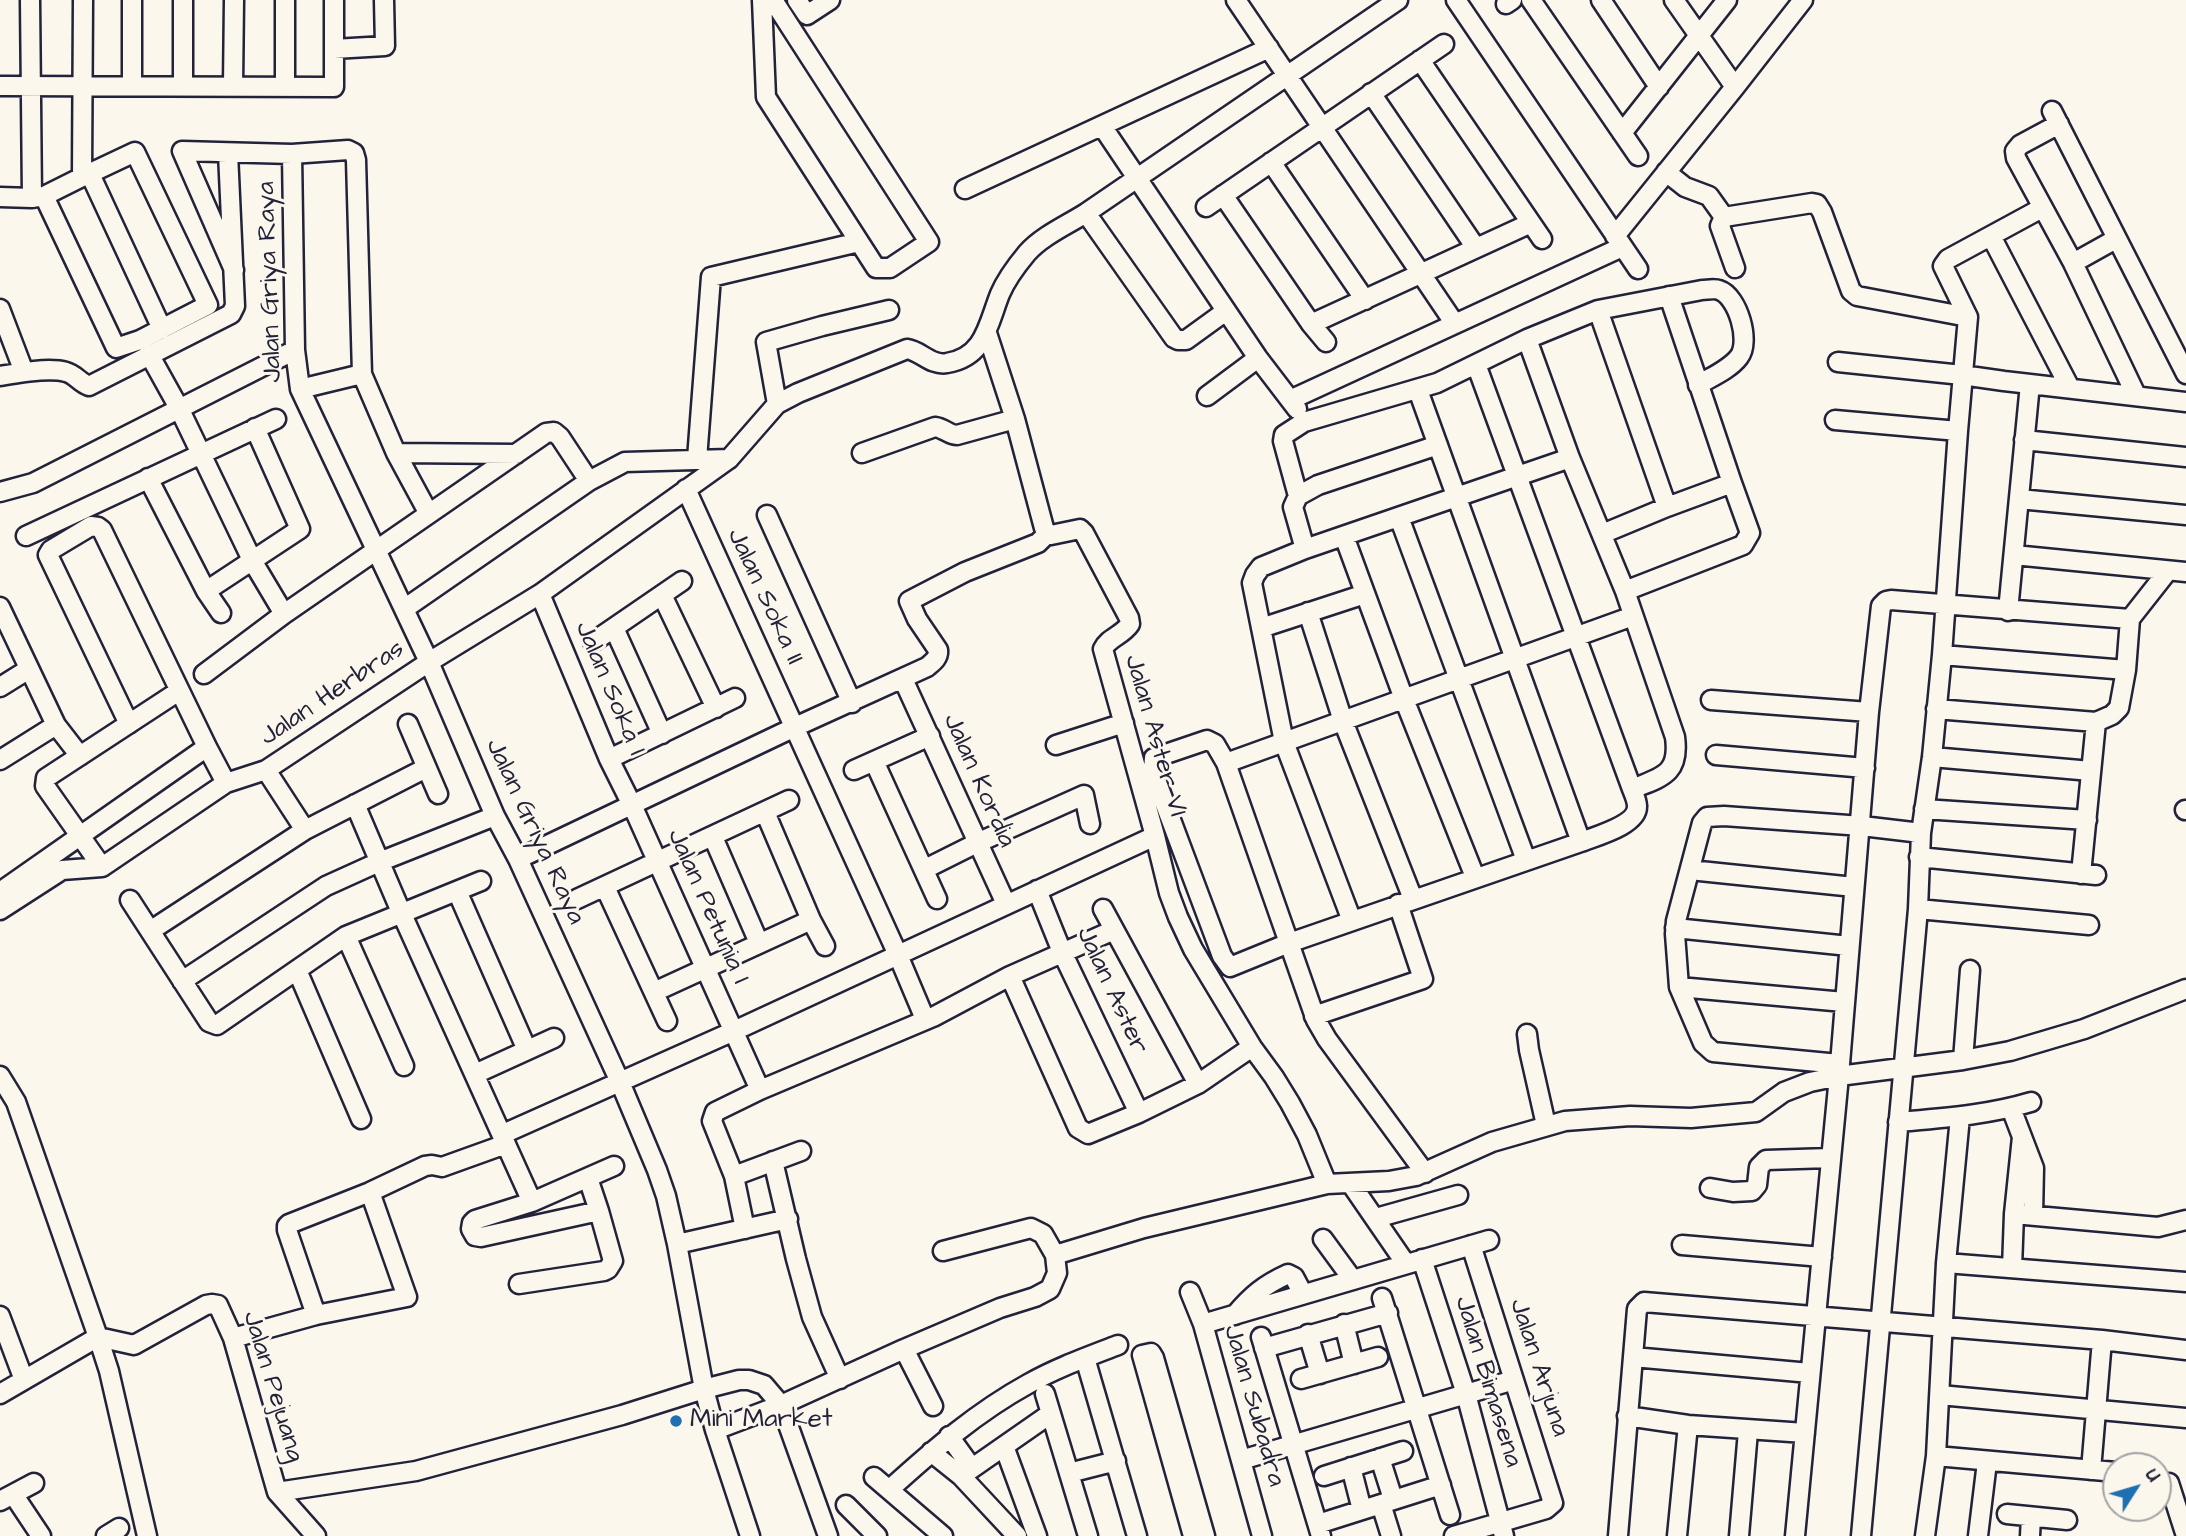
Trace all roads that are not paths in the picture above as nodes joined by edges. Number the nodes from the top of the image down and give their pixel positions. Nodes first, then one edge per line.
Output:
1 (30, 0) edge
2 (83, 0) edge
3 (132, 0) edge
4 (183, 0) edge
5 (234, 0) edge
6 (285, 0) edge
7 (334, 0) edge
8 (384, 0) edge
9 (762, 0) edge
10 (774, 0) edge
11 (797, 0) edge
12 (830, 0) edge
13 (1236, 0) edge
14 (1398, 0) edge
15 (1456, 0) edge
16 (1531, 0) edge
17 (1601, 0) edge
18 (1674, 0) edge
19 (1727, 0) edge
20 (1802, 0) edge
21 (1699, 37) junction
22 (1444, 44) dead end
23 (334, 48) junction
24 (1269, 48) junction
25 (1420, 60) junction
26 (1287, 75) junction
27 (0, 86) edge
28 (31, 86) junction
29 (83, 86) junction
30 (132, 86) junction
31 (183, 86) junction
32 (233, 86) junction
33 (285, 86) junction
34 (1658, 87) junction
35 (1735, 87) junction
36 (1371, 93) junction
37 (1102, 126) junction
38 (1322, 127) junction
39 (1622, 133) junction
40 (228, 153) junction
41 (292, 154) junction
42 (1638, 156) dead end
43 (1271, 162) junction
44 (1666, 172) junction
45 (86, 175) junction
46 (1136, 177) junction
47 (965, 189) dead end
48 (1223, 195) junction
49 (0, 197) edge
50 (38, 197) junction
51 (1206, 207) dead end
52 (2042, 208) junction
53 (1086, 213) junction
54 (1724, 216) junction
55 (1531, 223) junction
56 (1991, 236) junction
57 (1542, 239) dead end
58 (2116, 239) junction
59 (859, 242) junction
60 (1618, 242) junction
61 (1476, 248) junction
62 (2073, 263) junction
63 (1735, 268) dead end
64 (1638, 269) dead end
65 (234, 270) junction
66 (1421, 274) junction
67 (1669, 296) junction
68 (1365, 300) junction
69 (0, 309) edge
70 (889, 310) dead end
71 (1598, 310) junction
72 (1226, 311) junction
73 (1968, 317) junction
74 (1311, 324) junction
75 (1455, 324) junction
76 (162, 329) junction
77 (987, 333) junction
78 (1527, 339) junction
79 (1326, 342) dead end
80 (296, 349) junction
81 (149, 354) junction
82 (1258, 358) junction
83 (1838, 362) dead end
84 (1476, 364) junction
85 (24, 372) junction
86 (362, 374) junction
87 (2186, 374) edge
88 (1962, 375) junction
89 (0, 376) edge
90 (2030, 384) junction
91 (1698, 385) junction
92 (2070, 388) junction
93 (300, 389) junction
94 (1418, 390) junction
95 (2136, 395) junction
96 (1206, 396) dead end
97 (2183, 401) edge
98 (777, 404) junction
99 (179, 408) junction
100 (276, 418) dead end
101 (1015, 419) junction
102 (1835, 419) dead end
103 (2186, 419) edge
104 (255, 428) junction
105 (1958, 430) junction
106 (2024, 440) junction
107 (1438, 445) junction
108 (200, 453) junction
109 (396, 453) junction
110 (862, 453) dead end
111 (516, 454) junction
112 (2186, 457) edge
113 (729, 458) junction
114 (1570, 458) junction
115 (697, 459) junction
116 (1516, 476) junction
117 (148, 478) junction
118 (590, 481) junction
119 (1732, 483) junction
120 (686, 489) junction
121 (0, 492) edge
122 (1298, 496) junction
123 (1457, 497) junction
124 (2019, 499) junction
125 (1667, 506) junction
126 (429, 514) junction
127 (767, 515) dead end
128 (2186, 515) edge
129 (1399, 517) junction
130 (1047, 534) junction
131 (1602, 534) junction
132 (26, 536) dead end
133 (1344, 536) junction
134 (377, 549) junction
135 (1305, 549) junction
136 (2014, 555) junction
137 (253, 562) junction
138 (2167, 572) junction
139 (2186, 572) edge
140 (682, 581) dead end
141 (206, 591) junction
142 (1625, 591) junction
143 (540, 594) junction
144 (1365, 594) junction
145 (662, 595) junction
146 (1946, 606) junction
147 (0, 607) edge
148 (404, 609) junction
149 (2008, 611) junction
150 (1308, 612) junction
151 (221, 613) dead end
152 (284, 614) junction
153 (1633, 616) junction
154 (2130, 619) junction
155 (614, 628) junction
156 (1261, 628) junction
157 (1575, 636) junction
158 (593, 642) dead end
159 (1942, 655) junction
160 (1514, 659) junction
161 (429, 662) junction
162 (29, 669) junction
163 (2126, 670) junction
164 (204, 674) dead end
165 (903, 679) junction
166 (1459, 679) junction
167 (0, 687) edge
168 (179, 691) junction
169 (735, 698) dead end
170 (1404, 699) junction
171 (1711, 700) dead end
172 (852, 703) junction
173 (716, 708) junction
174 (1936, 709) junction
175 (1870, 712) junction
176 (1343, 721) junction
177 (2096, 722) junction
178 (1124, 723) junction
179 (129, 724) junction
180 (408, 724) dead end
181 (56, 725) junction
182 (795, 727) junction
183 (662, 734) junction
184 (930, 736) junction
185 (1284, 742) junction
186 (1056, 745) dead end
187 (207, 747) junction
188 (1716, 755) dead end
189 (80, 756) junction
190 (1932, 757) junction
191 (609, 759) junction
192 (0, 760) edge
193 (874, 761) junction
194 (1226, 763) junction
195 (426, 768) junction
196 (1865, 768) junction
197 (854, 770) dead end
198 (266, 771) junction
199 (2091, 771) junction
200 (226, 783) junction
201 (1632, 789) junction
202 (438, 794) dead end
203 (789, 800) dead end
204 (355, 804) junction
205 (632, 805) junction
206 (1924, 809) junction
207 (765, 812) junction
208 (495, 816) junction
209 (2087, 820) junction
210 (1090, 824) dead end
211 (1861, 826) junction
212 (305, 830) junction
213 (1921, 834) junction
214 (79, 835) junction
215 (1155, 836) junction
216 (713, 837) junction
217 (1581, 842) junction
218 (977, 844) junction
219 (1919, 857) junction
220 (518, 859) junction
221 (1526, 860) junction
222 (379, 862) junction
223 (657, 862) junction
224 (57, 863) junction
225 (102, 867) junction
226 (925, 869) junction
227 (1690, 870) junction
228 (1475, 877) junction
229 (481, 881) dead end
230 (605, 887) junction
231 (1854, 887) junction
232 (1037, 890) junction
233 (0, 891) edge
234 (457, 891) junction
235 (577, 899) dead end
236 (937, 899) dead end
237 (130, 900) dead end
238 (1406, 902) junction
239 (1006, 904) junction
240 (0, 909) edge
241 (1103, 909) dead end
242 (1918, 909) junction
243 (401, 912) junction
244 (811, 920) junction
245 (1352, 921) junction
246 (2090, 925) dead end
247 (1675, 928) junction
248 (1114, 930) junction
249 (150, 931) junction
250 (346, 936) junction
251 (759, 943) junction
252 (1289, 943) junction
253 (825, 946) dead end
254 (1849, 946) junction
255 (1062, 952) junction
256 (898, 955) junction
257 (706, 969) junction
258 (297, 970) junction
259 (1970, 970) dead end
260 (1010, 976) junction
261 (182, 981) junction
262 (1679, 987) junction
263 (2186, 989) edge
264 (982, 990) junction
265 (654, 992) junction
266 (1018, 995) junction
267 (1844, 1002) junction
268 (1314, 1016) junction
269 (925, 1019) junction
270 (667, 1021) dead end
271 (734, 1031) junction
272 (1527, 1034) dead end
273 (554, 1038) dead end
274 (1252, 1047) junction
275 (527, 1050) junction
276 (1963, 1059) junction
277 (404, 1066) dead end
278 (1904, 1067) junction
279 (1839, 1070) junction
280 (475, 1074) junction
281 (0, 1076) edge
282 (620, 1082) junction
283 (1198, 1084) junction
284 (760, 1090) junction
285 (2031, 1102) dead end
286 (2011, 1108) junction
287 (1139, 1113) junction
288 (1960, 1117) junction
289 (361, 1119) dead end
290 (1898, 1122) junction
291 (1546, 1125) junction
292 (2022, 1137) junction
293 (504, 1139) junction
294 (801, 1151) dead end
295 (1830, 1157) junction
296 (773, 1161) junction
297 (614, 1166) dead end
298 (1425, 1173) junction
299 (734, 1176) junction
300 (588, 1178) junction
301 (1327, 1184) junction
302 (1351, 1184) junction
303 (1710, 1188) dead end
304 (370, 1192) junction
305 (1458, 1195) dead end
306 (532, 1202) junction
307 (600, 1211) junction
308 (2014, 1214) junction
309 (2033, 1215) junction
310 (788, 1219) junction
311 (1376, 1219) junction
312 (2186, 1220) edge
313 (745, 1228) junction
314 (1323, 1239) dead end
315 (677, 1244) junction
316 (1682, 1245) dead end
317 (943, 1251) dead end
318 (1055, 1255) junction
319 (1822, 1257) junction
320 (1414, 1261) junction
321 (1946, 1263) junction
322 (2012, 1268) junction
323 (1353, 1280) junction
324 (2186, 1282) edge
325 (519, 1284) dead end
326 (1190, 1292) dead end
327 (316, 1315) junction
328 (0, 1316) edge
329 (1816, 1317) junction
330 (1881, 1321) junction
331 (1203, 1324) junction
332 (1344, 1324) junction
333 (1943, 1326) junction
334 (1308, 1334) junction
335 (99, 1337) junction
336 (233, 1338) junction
337 (2102, 1340) junction
338 (1118, 1345) dead end
339 (904, 1349) junction
340 (2186, 1350) edge
341 (1378, 1357) dead end
342 (1633, 1357) junction
343 (1085, 1358) junction
344 (1354, 1364) junction
345 (1810, 1373) junction
346 (1320, 1374) junction
347 (841, 1379) junction
348 (1301, 1379) dead end
349 (24, 1380) junction
350 (1514, 1380) junction
351 (704, 1389) junction
352 (0, 1394) edge
353 (1045, 1394) dead end
354 (1466, 1394) junction
355 (1940, 1395) junction
356 (781, 1405) junction
357 (933, 1406) dead end
358 (1417, 1408) junction
359 (2097, 1411) junction
360 (1051, 1414) junction
361 (1627, 1416) junction
362 (2186, 1419) edge
363 (1688, 1425) junction
364 (715, 1430) junction
365 (1748, 1431) junction
366 (1805, 1433) junction
367 (949, 1436) junction
368 (1293, 1445) junction
369 (1004, 1446) junction
370 (1403, 1451) dead end
371 (930, 1452) junction
372 (1936, 1456) junction
373 (1380, 1458) junction
374 (1241, 1460) junction
375 (1116, 1461) junction
376 (1987, 1462) junction
377 (1351, 1467) junction
378 (2091, 1470) junction
379 (2102, 1471) edge
380 (966, 1472) junction
381 (1069, 1473) junction
382 (1324, 1475) dead end
383 (874, 1477) dead end
384 (34, 1483) dead end
385 (1441, 1485) junction
386 (890, 1489) junction
387 (277, 1492) junction
388 (2172, 1492) edge
389 (7, 1497) edge
390 (1387, 1501) junction
391 (846, 1505) dead end
392 (1362, 1510) junction
393 (2007, 1514) dead end
394 (1450, 1515) dead end
395 (2031, 1517) junction
396 (2067, 1520) dead end
397 (1502, 1529) edge
398 (1320, 1530) edge
399 (40, 1536) edge
400 (148, 1536) edge
401 (316, 1536) edge
402 (750, 1536) edge
403 (828, 1536) edge
404 (877, 1536) edge
405 (943, 1536) edge
406 (1017, 1536) edge
407 (1037, 1536) edge
408 (1088, 1536) edge
409 (1137, 1536) edge
410 (1193, 1536) edge
411 (1205, 1536) edge
412 (1262, 1536) edge
413 (1391, 1536) edge
414 (1454, 1536) edge
415 (1618, 1536) edge
416 (1677, 1536) edge
417 (1739, 1536) edge
418 (1795, 1536) edge
419 (1861, 1536) edge
420 (1925, 1536) edge
421 (1979, 1536) edge
422 (2030, 1536) edge
423 (2186, 1536) edge

1 - 28 street
2 - 29 street
3 - 30 street
4 - 31 street
5 - 32 street
6 - 33 street
7 - 23 street
8 - 23 street
9 - 59 street
10 - 59 street
11 - 12 street
13 - 24 street
14 - 26 street
15 - 60 street
16 - 39 street
17 - 34 street
18 - 21 street
19 - 21 street
20 - 35 street
21 - 34 street
21 - 35 street
22 - 25 street
23 - 33 street
24 - 26 street
24 - 37 street
25 - 36 street
25 - 55 street
26 - 38 street
26 - 46 street
27 - 28 street
28 - 29 street
28 - 50 street
29 - 30 street
29 - 45 street
30 - 31 street
31 - 32 street
32 - 33 street
34 - 39 street
35 - 44 street
36 - 38 street
36 - 61 street
37 - 46 street
37 - 47 street
38 - 43 street
38 - 66 street
39 - 42 street
40 - 41 street
40 - 65 street
40 - 65 street
41 - 80 street, Jalan Griya Raya
41 - 86 street
43 - 48 street
43 - 68 street
44 - 54 street
44 - 60 street
45 - 50 street
45 - 76 street
45 - 76 street
46 - 53 street
46 - 72 street
48 - 51 street
48 - 74 street
49 - 50 street
50 - 76 street
52 - 56 street
52 - 58 street
52 - 62 street
53 - 72 street
53 - 77 street
54 - 63 street
54 - 73 street
55 - 57 street
55 - 61 street
56 - 73 street
56 - 92 street
58 - 62 street
58 - 87 street
59 - 115 street
60 - 64 street
60 - 75 street
61 - 66 street
62 - 95 street
65 - 81 street
66 - 68 street
66 - 75 street
67 - 71 street
67 - 91 street
67 - 91 street
68 - 74 street
69 - 85 street
70 - 98 street
71 - 78 street
71 - 125 street
72 - 82 street
73 - 88 street
74 - 79 street
75 - 82 street
77 - 98 street
77 - 101 street
78 - 84 street
78 - 114 street
80 - 93 street, Jalan Griya Raya
80 - 99 street
81 - 85 street
81 - 99 street
82 - 96 street
83 - 88 street
84 - 94 street
84 - 116 street
85 - 89 street
86 - 93 street
86 - 109 street
88 - 90 street
88 - 105 street
90 - 92 street
90 - 106 street
91 - 119 street
92 - 95 street
93 - 134 street, Jalan Griya Raya
94 - 107 street
94 - 122 street
95 - 97 street
97 - 103 street
98 - 113 street, Jalan Herbras
99 - 108 street
99 - 121 street
100 - 104 street
101 - 110 street
101 - 130 street
102 - 105 street
104 - 108 street
104 - 137 street
105 - 146 street
106 - 112 street
106 - 124 street
107 - 122 street
107 - 123 street
108 - 117 street
108 - 137 street
109 - 111 street
109 - 126 street
111 - 118 street
111 - 126 street
113 - 115 street
113 - 120 street, Jalan Herbras
114 - 116 street
114 - 131 street
115 - 118 street
116 - 123 street
116 - 157 street
117 - 132 street
117 - 141 street
118 - 148 street
119 - 125 street
119 - 142 street
120 - 143 street, Jalan Herbras
120 - 182 street, Jalan Soka II
122 - 135 street
123 - 129 street
123 - 160 street
124 - 128 street
124 - 136 street
125 - 131 street
126 - 134 street
127 - 172 street
129 - 133 street
129 - 166 street
130 - 165 street
130 - 178 street, Jalan Aster VI
131 - 142 street
133 - 135 street
133 - 144 street
134 - 148 street, Jalan Griya Raya
134 - 152 street
135 - 156 street
136 - 138 street
136 - 149 street
137 - 141 street
137 - 152 street
138 - 139 street
138 - 154 street
140 - 145 street
141 - 151 street
142 - 153 street
143 - 161 street, Jalan Herbras
143 - 191 street, Jalan Soka I
144 - 150 street
144 - 170 street
145 - 155 street
145 - 173 street
146 - 149 street
146 - 159 street
146 - 175 street
147 - 162 street
148 - 161 street, Jalan Griya Raya
149 - 154 street
150 - 156 street
150 - 176 street
152 - 164 street
153 - 157 street
153 - 201 street
154 - 163 street
155 - 158 street
155 - 183 street
156 - 185 street
157 - 160 street
157 - 201 street
159 - 163 street
159 - 174 street
160 - 166 street
160 - 217 street
161 - 198 street, Jalan Herbras
161 - 208 street, Jalan Griya Raya
162 - 167 street
162 - 181 street
163 - 177 street
165 - 172 street
165 - 184 street, Jalan Kordia
166 - 170 street
166 - 221 street
168 - 179 street
168 - 179 street
168 - 187 street
169 - 173 street
170 - 176 street
170 - 228 street
171 - 175 street
172 - 182 street
173 - 183 street
174 - 177 street
174 - 190 street
175 - 196 street
176 - 185 street
176 - 238 street
177 - 199 street
178 - 186 street
178 - 215 street, Jalan Aster VI
179 - 189 street
180 - 195 street
181 - 189 street
181 - 192 street
182 - 205 street
182 - 256 street, Jalan Soka II
183 - 191 street
184 - 193 street
184 - 218 street, Jalan Kordia
185 - 194 street
185 - 245 street
187 - 200 street
187 - 214 street
188 - 196 street
189 - 214 street
190 - 199 street
190 - 206 street
191 - 205 street, Jalan Soka I
193 - 197 street
193 - 226 street
194 - 252 street
194 - 252 street
195 - 202 street
195 - 204 street
196 - 211 street
198 - 200 street, Jalan Herbras
198 - 212 street
199 - 209 street
200 - 225 street, Jalan Herbras
201 - 217 street
203 - 207 street
204 - 212 street
204 - 222 street
205 - 220 street
205 - 223 street, Jalan Petunia I
206 - 209 street
206 - 213 street
207 - 216 street
207 - 244 street
208 - 220 street, Jalan Griya Raya
208 - 222 street
209 - 219 street
210 - 218 street
211 - 213 street
211 - 227 street
211 - 231 street
212 - 249 street
213 - 219 street
214 - 224 street
214 - 225 street
215 - 232 street
215 - 274 street, Jalan Aster VI
216 - 223 street
216 - 251 street
217 - 221 street
218 - 226 street
218 - 239 street, Jalan Kordia
219 - 242 street
220 - 282 street, Jalan Griya Raya
221 - 228 street
222 - 243 street
222 - 261 street
223 - 230 street
223 - 257 street, Jalan Petunia I
224 - 225 street
224 - 233 street
224 - 240 street
226 - 236 street
227 - 231 street
227 - 247 street
228 - 238 street
229 - 234 street
230 - 235 street
230 - 265 street
231 - 254 street
232 - 239 street
232 - 255 street, Jalan Aster
234 - 243 street
234 - 275 street
237 - 249 street
238 - 245 street
238 - 268 street
239 - 256 street
241 - 248 street
242 - 246 street
242 - 278 street
243 - 250 street
243 - 280 street
244 - 251 street
244 - 253 street
245 - 252 street
247 - 254 street
247 - 262 street
248 - 255 street
248 - 283 street
249 - 261 street
250 - 258 street
250 - 277 street
251 - 257 street
252 - 268 street
254 - 267 street
255 - 260 street
255 - 287 street, Jalan Aster
256 - 269 street, Jalan Soka II
256 - 271 street
257 - 265 street
257 - 271 street, Jalan Petunia I
258 - 261 street
258 - 289 street
259 - 276 street
260 - 264 street
260 - 266 street
262 - 267 street
262 - 279 street
263 - 276 street
264 - 266 street
264 - 269 street
265 - 270 street
266 - 287 street
267 - 279 street
268 - 298 street
269 - 284 street
271 - 282 street
271 - 284 street, Jalan Petunia I
272 - 291 street
273 - 275 street
274 - 283 street
274 - 301 street, Jalan Aster VI
275 - 280 street
276 - 278 street
278 - 279 street
278 - 290 street
279 - 291 street
279 - 295 street
280 - 293 street
281 - 335 street
282 - 293 street
282 - 315 street, Jalan Griya Raya
283 - 287 street
284 - 299 street
285 - 286 street
286 - 288 street
286 - 292 street
288 - 290 street
288 - 321 street
290 - 330 street
291 - 298 street
292 - 308 street
292 - 309 street
293 - 304 street
293 - 306 street
294 - 296 street
295 - 303 street
295 - 319 street
296 - 299 street
296 - 310 street
297 - 300 street
298 - 302 street
299 - 313 street
300 - 306 street
300 - 307 street
301 - 302 street
301 - 318 street
302 - 311 street, Jalan Bimasena
304 - 327 street
304 - 327 street
305 - 311 street
306 - 307 street
307 - 325 street
308 - 309 street
308 - 322 street
309 - 312 street
310 - 313 street
310 - 347 street
311 - 320 street, Jalan Bimasena
313 - 315 street
314 - 323 street
315 - 351 street, Jalan Griya Raya
316 - 319 street
317 - 318 street
318 - 339 street
319 - 329 street
320 - 323 street
320 - 350 street, Jalan Arjuna
320 - 354 street, Jalan Bimasena
321 - 322 street
321 - 333 street
322 - 324 street
323 - 331 street
326 - 331 street, Jalan Subadra
327 - 336 street
328 - 349 street
329 - 330 street
329 - 342 street
329 - 345 street
330 - 333 street
330 - 419 street
331 - 374 street, Jalan Subadra
332 - 334 street
332 - 344 street
332 - 358 street
333 - 337 street
333 - 355 street
334 - 346 street
334 - 368 street
335 - 336 street, Jalan Pejuang
335 - 349 street
335 - 400 street
336 - 387 street, Jalan Pejuang
337 - 340 street
337 - 359 street
338 - 343 street
339 - 347 street
339 - 357 street
341 - 344 street
342 - 345 street
342 - 361 street
343 - 367 street
343 - 375 street
344 - 346 street
345 - 366 street
346 - 348 street
347 - 356 street
349 - 352 street
350 - 354 street
350 - 397 street, Jalan Arjuna
351 - 356 street, Jalan Pejuang
351 - 364 street, Jalan Griya Raya
351 - 387 street, Jalan Pejuang
353 - 360 street
354 - 358 street
354 - 397 street, Jalan Bimasena
355 - 359 street
355 - 372 street
356 - 364 street
356 - 403 street
358 - 368 street
358 - 385 street
359 - 362 street
359 - 378 street
360 - 369 street
360 - 381 street
361 - 363 street
361 - 415 street
363 - 365 street
363 - 416 street
364 - 402 street, Jalan Griya Raya
365 - 366 street
365 - 417 street
366 - 418 street
367 - 371 street
367 - 380 street
368 - 374 street
368 - 398 street
369 - 380 street
369 - 407 street
370 - 373 street
371 - 380 street
371 - 386 street
372 - 376 street
372 - 420 street
373 - 377 street
373 - 390 street
374 - 412 street, Jalan Subadra
375 - 381 street
375 - 409 street
376 - 378 street
376 - 421 street
377 - 382 street
377 - 392 street
378 - 379 street
380 - 406 street
381 - 408 street
383 - 386 street
384 - 389 street
385 - 390 street
385 - 394 street
386 - 405 street
387 - 401 street
388 - 423 street
389 - 399 street
390 - 392 street
390 - 413 street
391 - 404 street
392 - 398 street
393 - 395 street
395 - 396 street
395 - 422 street
397 - 414 street
410 - 411 street

